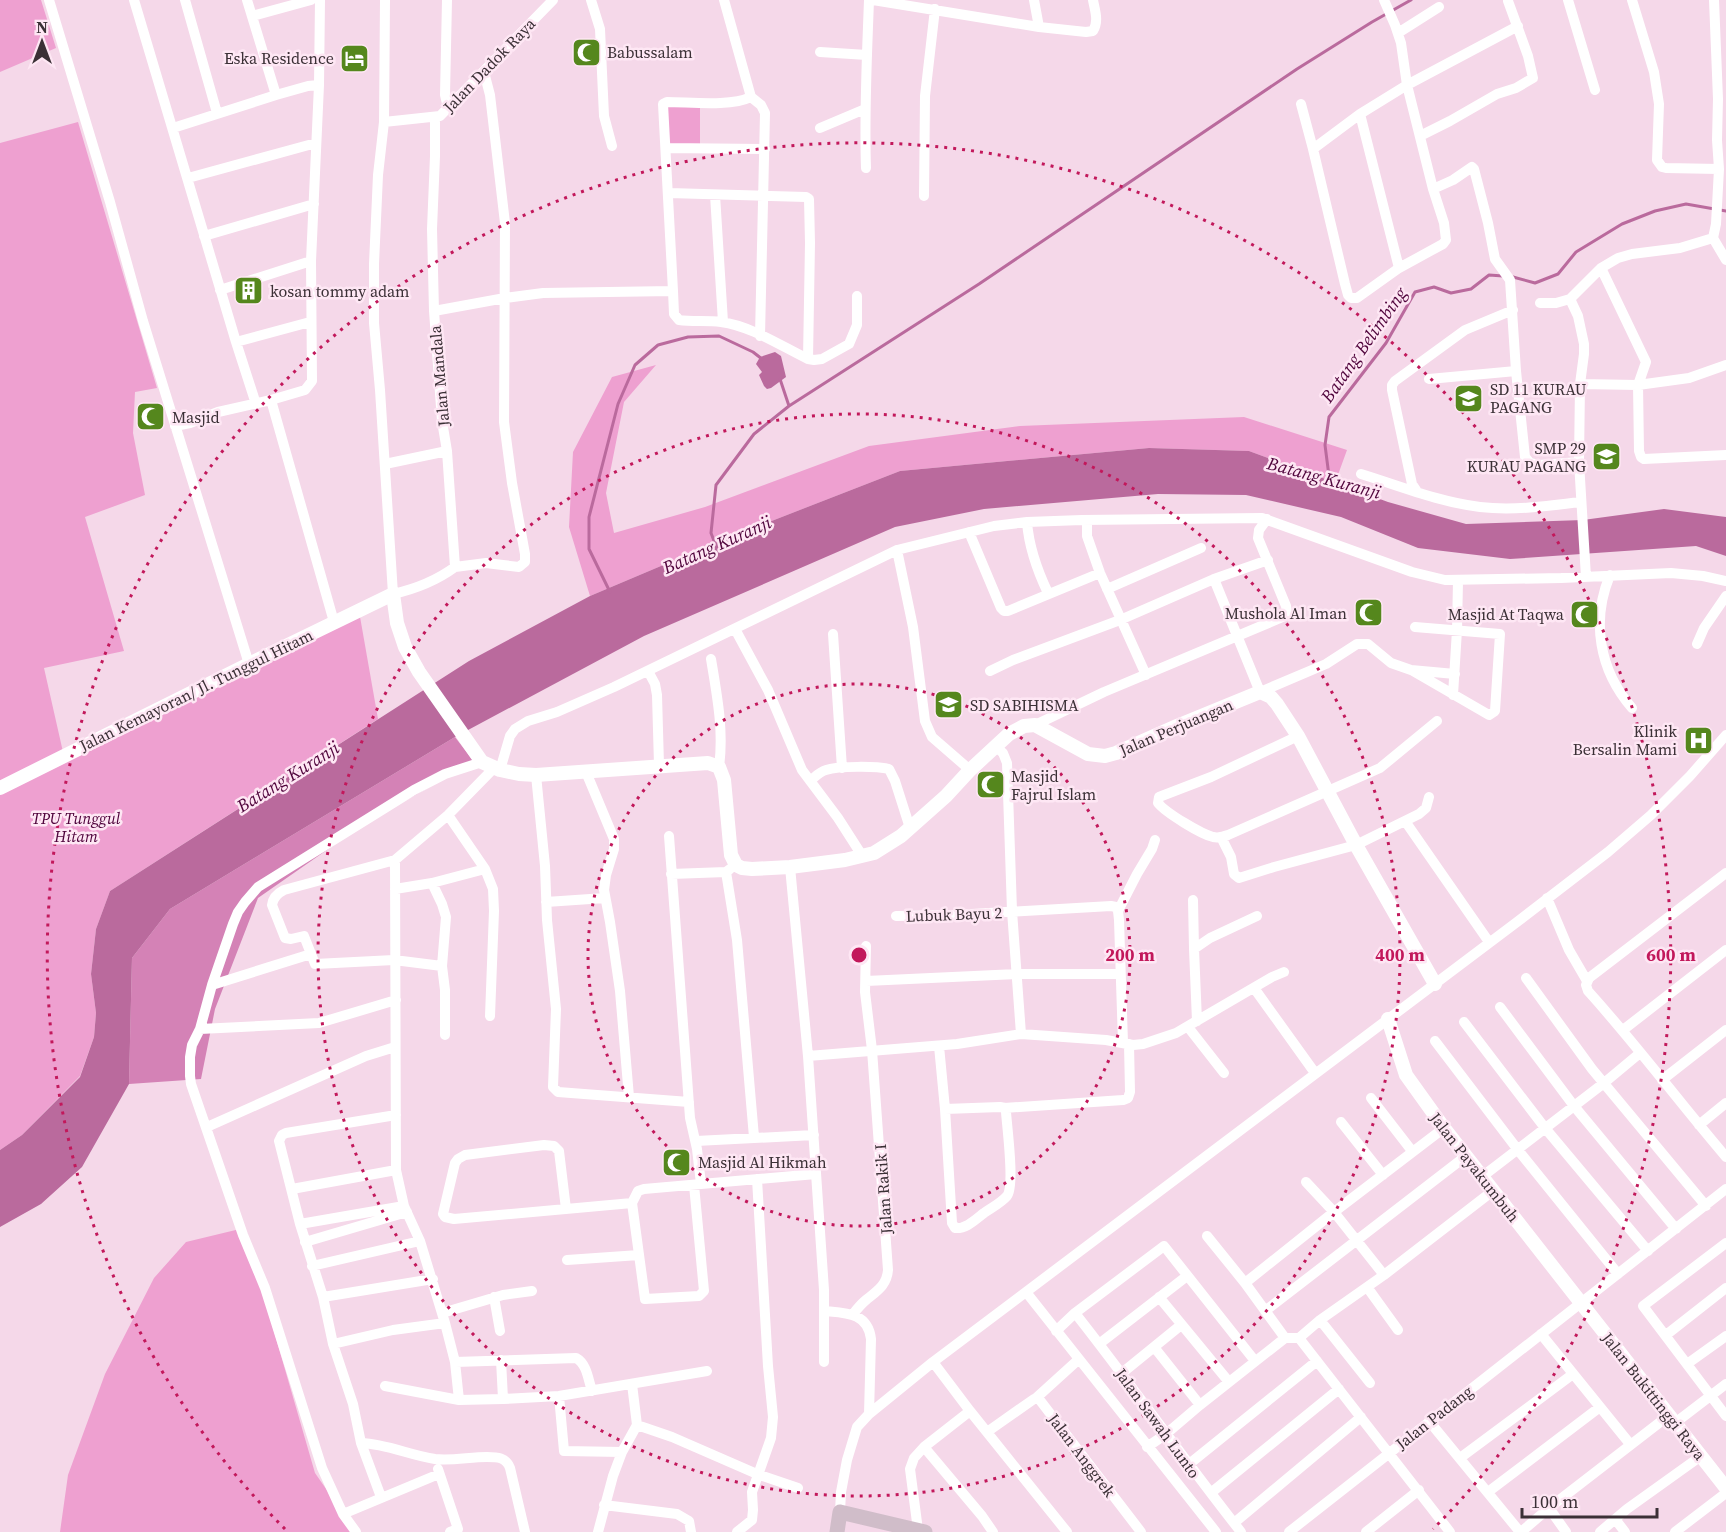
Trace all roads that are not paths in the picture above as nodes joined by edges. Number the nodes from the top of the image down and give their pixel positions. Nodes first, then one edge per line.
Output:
1 (49, 0) edge
2 (134, 0) edge
3 (185, 0) edge
4 (247, 0) edge
5 (311, 0) edge
6 (320, 0) edge
7 (385, 0) edge
8 (447, 0) edge
9 (553, 0) edge
10 (591, 0) edge
11 (724, 0) edge
12 (871, 0) edge
13 (1034, 0) edge
14 (1093, 0) edge
15 (1384, 0) edge
16 (1568, 0) edge
17 (1632, 0) edge
18 (1714, 0) edge
19 (1508, 1) edge
20 (1439, 7) dead end
21 (934, 9) junction
22 (252, 16) junction
23 (1518, 26) junction
24 (1039, 27) junction
25 (1397, 29) junction
26 (820, 52) dead end
27 (867, 55) junction
28 (484, 72) junction
29 (319, 85) junction
30 (1407, 86) junction
31 (1595, 90) dead end
32 (276, 95) junction
33 (751, 97) junction
34 (1301, 104) dead end
35 (448, 108) junction
36 (865, 109) junction
37 (217, 113) junction
38 (1360, 114) junction
39 (435, 117) junction
40 (384, 122) junction
41 (173, 128) junction
42 (820, 128) dead end
43 (1420, 136) junction
44 (316, 143) junction
45 (612, 146) dead end
46 (666, 148) junction
47 (765, 149) junction
48 (1313, 149) junction
49 (866, 168) dead end
50 (1722, 174) edge
51 (188, 178) junction
52 (1432, 189) junction
53 (669, 193) junction
54 (715, 195) junction
55 (763, 196) junction
56 (924, 196) dead end
57 (314, 204) junction
58 (204, 236) junction
59 (1713, 238) junction
60 (1726, 260) edge
61 (311, 261) junction
62 (1399, 268) junction
63 (1601, 268) junction
64 (220, 290) junction
65 (673, 291) junction
66 (857, 297) dead end
67 (505, 298) junction
68 (1570, 300) junction
69 (1540, 303) dead end
70 (1513, 310) junction
71 (434, 311) junction
72 (310, 322) junction
73 (723, 322) junction
74 (760, 336) junction
75 (236, 342) junction
76 (807, 359) junction
77 (1726, 365) edge
78 (1516, 371) junction
79 (1429, 379) dead end
80 (1580, 384) junction
81 (1638, 384) junction
82 (271, 400) junction
83 (256, 404) junction
84 (175, 426) junction
85 (447, 451) junction
86 (1726, 455) edge
87 (1579, 462) junction
88 (385, 464) junction
89 (1361, 474) dead end
90 (1416, 490) junction
91 (1581, 506) junction
92 (1267, 519) junction
93 (1087, 520) junction
94 (1027, 522) junction
95 (969, 532) junction
96 (1201, 548) dead end
97 (897, 550) junction
98 (1268, 560) junction
99 (455, 567) junction
100 (1586, 572) junction
101 (1100, 573) junction
102 (1610, 575) junction
103 (1214, 579) junction
104 (1458, 581) junction
105 (1726, 581) edge
106 (1107, 588) junction
107 (1048, 593) junction
108 (393, 594) junction
109 (1726, 596) edge
110 (1120, 620) junction
111 (334, 622) junction
112 (1416, 627) dead end
113 (735, 629) junction
114 (1457, 630) junction
115 (833, 634) dead end
116 (1238, 636) junction
117 (1697, 644) dead end
118 (711, 659) dead end
119 (249, 663) junction
120 (648, 670) junction
121 (990, 670) dead end
122 (1411, 670) junction
123 (1455, 674) junction
124 (1146, 675) junction
125 (1260, 692) junction
126 (1453, 695) junction
127 (1632, 708) dead end
128 (1437, 721) dead end
129 (1035, 725) junction
130 (1726, 735) edge
131 (1298, 736) junction
132 (996, 747) junction
133 (659, 765) junction
134 (492, 767) junction
135 (719, 767) junction
136 (842, 768) junction
137 (970, 770) junction
138 (586, 772) junction
139 (536, 775) junction
140 (810, 782) junction
141 (0, 788) edge
142 (1327, 791) junction
143 (1429, 798) dead end
144 (448, 815) junction
145 (1405, 821) junction
146 (910, 828) junction
147 (669, 836) dead end
148 (1221, 837) junction
149 (1155, 840) dead end
150 (1356, 845) junction
151 (862, 857) junction
152 (395, 860) junction
153 (790, 867) junction
154 (731, 868) junction
155 (485, 869) junction
156 (1726, 873) edge
157 (671, 874) junction
158 (432, 883) junction
159 (395, 889) junction
160 (605, 898) junction
161 (1547, 898) junction
162 (1193, 900) dead end
163 (546, 902) junction
164 (1012, 911) junction
165 (1118, 911) junction
166 (896, 916) dead end
167 (1257, 916) dead end
168 (1489, 942) junction
169 (866, 946) dead end
170 (1194, 949) junction
171 (1726, 950) edge
172 (311, 954) junction
173 (394, 960) junction
174 (442, 966) junction
175 (1284, 972) dead end
176 (1017, 974) junction
177 (1120, 974) junction
178 (1526, 978) dead end
179 (866, 981) junction
180 (1587, 981) junction
181 (1435, 984) junction
182 (212, 985) junction
183 (1254, 988) junction
184 (396, 1000) junction
185 (1500, 1007) dead end
186 (490, 1016) dead end
187 (1388, 1019) junction
188 (1464, 1022) dead end
189 (1192, 1024) junction
190 (200, 1029) junction
191 (1623, 1030) junction
192 (1726, 1030) edge
193 (1021, 1034) junction
194 (445, 1035) dead end
195 (1435, 1041) dead end
196 (1126, 1043) junction
197 (939, 1046) junction
198 (395, 1047) junction
199 (872, 1050) junction
200 (1640, 1053) junction
201 (808, 1056) junction
202 (1224, 1073) dead end
203 (1315, 1073) junction
204 (1662, 1080) junction
205 (1604, 1083) junction
206 (629, 1096) junction
207 (1371, 1098) dead end
208 (689, 1102) junction
209 (1726, 1103) edge
210 (1574, 1106) junction
211 (1004, 1108) junction
212 (945, 1109) junction
213 (396, 1115) junction
214 (1341, 1122) dead end
215 (1699, 1125) junction
216 (207, 1127) junction
217 (1444, 1128) junction
218 (1545, 1128) junction
219 (814, 1135) junction
220 (754, 1137) junction
221 (696, 1142) junction
222 (1518, 1150) junction
223 (1412, 1151) junction
224 (1466, 1156) junction
225 (1726, 1157) edge
226 (396, 1170) junction
227 (816, 1174) junction
228 (1383, 1174) junction
229 (1483, 1176) junction
230 (757, 1179) junction
231 (1306, 1182) dead end
232 (697, 1185) junction
233 (1726, 1189) edge
234 (292, 1190) junction
235 (1494, 1190) junction
236 (632, 1203) junction
237 (1706, 1206) junction
238 (405, 1209) junction
239 (566, 1209) junction
240 (1334, 1212) junction
241 (300, 1224) junction
242 (1676, 1229) junction
243 (1207, 1236) dead end
244 (1357, 1240) junction
245 (420, 1241) junction
246 (305, 1242) junction
247 (1726, 1243) edge
248 (1648, 1251) junction
249 (639, 1255) junction
250 (567, 1260) dead end
251 (312, 1266) junction
252 (1618, 1274) junction
253 (1384, 1275) junction
254 (1187, 1276) junction
255 (433, 1279) junction
256 (1245, 1284) junction
257 (1367, 1287) junction
258 (1726, 1288) edge
259 (532, 1291) dead end
260 (1026, 1292) junction
261 (323, 1297) junction
262 (494, 1297) junction
263 (1159, 1297) junction
264 (1581, 1304) junction
265 (824, 1311) junction
266 (1264, 1311) junction
267 (1075, 1313) junction
268 (853, 1314) junction
269 (444, 1318) junction
270 (1320, 1320) junction
271 (1181, 1325) junction
272 (1398, 1330) dead end
273 (500, 1331) dead end
274 (1056, 1331) junction
275 (1540, 1334) junction
276 (1666, 1335) junction
277 (1726, 1336) edge
278 (1285, 1338) junction
279 (1299, 1338) junction
280 (333, 1344) junction
281 (1099, 1344) junction
282 (1154, 1347) junction
283 (501, 1360) junction
284 (1078, 1360) junction
285 (1256, 1361) junction
286 (1317, 1361) junction
287 (455, 1362) junction
288 (824, 1362) dead end
289 (933, 1362) junction
290 (1688, 1364) junction
291 (707, 1371) dead end
292 (1122, 1373) junction
293 (1573, 1374) junction
294 (1229, 1382) junction
295 (1370, 1383) dead end
296 (632, 1384) junction
297 (1726, 1384) edge
298 (385, 1386) dead end
299 (1339, 1389) junction
300 (592, 1391) junction
301 (1712, 1395) junction
302 (559, 1396) junction
303 (503, 1399) junction
304 (1035, 1399) junction
305 (459, 1400) junction
306 (1200, 1405) junction
307 (1600, 1407) junction
308 (970, 1411) junction
309 (868, 1414) junction
310 (1726, 1416) edge
311 (1361, 1417) junction
312 (1672, 1419) junction
313 (1430, 1421) junction
314 (637, 1425) junction
315 (987, 1432) junction
316 (1166, 1434) junction
317 (361, 1443) junction
318 (1630, 1444) junction
319 (924, 1447) junction
320 (1148, 1447) junction
321 (622, 1452) junction
322 (1389, 1452) junction
323 (1701, 1456) junction
324 (1460, 1458) junction
325 (436, 1459) junction
326 (1188, 1465) junction
327 (439, 1474) junction
328 (757, 1474) junction
329 (798, 1488) dead end
330 (1726, 1488) edge
331 (1419, 1490) junction
332 (1212, 1492) junction
333 (1488, 1492) junction
334 (1726, 1493) edge
335 (381, 1497) junction
336 (604, 1505) junction
337 (1549, 1508) junction
338 (840, 1512) junction
339 (343, 1514) junction
340 (1615, 1519) junction
341 (1379, 1522) junction
342 (1237, 1528) edge
343 (912, 1530) edge
344 (456, 1531) edge
345 (356, 1532) edge
346 (525, 1532) edge
347 (598, 1532) edge
348 (691, 1532) edge
349 (737, 1532) edge
350 (837, 1532) edge
351 (993, 1532) edge
352 (1066, 1532) edge
353 (1141, 1532) edge
354 (1216, 1532) edge
355 (1289, 1532) edge
356 (1366, 1532) edge
357 (1387, 1532) edge
358 (1450, 1532) edge
359 (1521, 1532) edge
360 (1566, 1532) edge
361 (1600, 1532) edge
362 (1625, 1532) edge
363 (1675, 1532) edge

1 - 84 street
2 - 41 street
3 - 37 street
4 - 22 street
5 - 22 street
6 - 29 street
7 - 40 street
8 - 35 street
9 - 28 street, Jalan Dadok Raya
10 - 45 street
11 - 33 street
12 - 21 street
12 - 27 street
13 - 24 street
14 - 24 street
15 - 25 street
16 - 31 street
17 - 50 street
18 - 50 street
19 - 23 street
20 - 25 street
21 - 24 street
21 - 56 street
22 - 32 street
23 - 30 street
23 - 43 street
25 - 30 street
26 - 27 street
27 - 36 street
28 - 35 street, Jalan Dadok Raya
28 - 67 street
29 - 32 street
29 - 44 street
30 - 38 street
30 - 43 street
32 - 37 street
33 - 46 street
33 - 47 street
34 - 48 street
35 - 39 street, Jalan Dadok Raya
36 - 42 street
36 - 49 street
37 - 41 street
38 - 48 street
38 - 62 street
39 - 40 street, Jalan Dadok Raya
39 - 71 street, Jalan Mandala
40 - 88 street
41 - 51 street
43 - 52 street
44 - 51 street
44 - 57 street
46 - 47 street
46 - 53 street
47 - 55 street
48 - 62 street
50 - 59 street
51 - 58 street
52 - 62 street
52 - 70 street
53 - 54 street
53 - 65 street
54 - 55 street
54 - 73 street
55 - 74 street
55 - 76 street
57 - 58 street
57 - 61 street
58 - 64 street
59 - 60 street
59 - 63 street
61 - 64 street
61 - 72 street
63 - 68 street
63 - 81 street
64 - 75 street
65 - 67 street
65 - 73 street
66 - 76 street
67 - 71 street
67 - 99 street
68 - 69 street
68 - 80 street
70 - 78 street
70 - 90 street
71 - 85 street, Jalan Mandala
72 - 75 street
72 - 82 street
73 - 74 street
74 - 76 street
75 - 83 street
77 - 81 street
78 - 79 street
78 - 87 street
80 - 81 street
80 - 87 street
81 - 86 street
82 - 83 street
82 - 111 street
83 - 84 street
84 - 119 street
85 - 88 street
85 - 99 street, Jalan Mandala
87 - 91 street
88 - 108 street
89 - 90 street
90 - 91 street
91 - 100 street
92 - 93 street
92 - 98 street
92 - 104 street
93 - 94 street
93 - 101 street
94 - 95 street
94 - 107 street
95 - 97 street
95 - 107 street
96 - 106 street
97 - 113 street
97 - 137 street
98 - 103 street
98 - 116 street
99 - 108 street
100 - 102 street
100 - 104 street
101 - 106 street
101 - 107 street
102 - 105 street
102 - 127 street
103 - 110 street
103 - 116 street
104 - 114 street
106 - 110 street
108 - 111 street, Jalan Kemayoran/ Jl. Tunggul Hitam
108 - 134 street
109 - 117 street
110 - 121 street
110 - 124 street
111 - 119 street, Jalan Kemayoran/ Jl. Tunggul Hitam
112 - 114 street
113 - 120 street
113 - 140 street
114 - 123 street
114 - 126 street
115 - 136 street
116 - 124 street
116 - 125 street
118 - 135 street
119 - 141 street, Jalan Kemayoran/ Jl. Tunggul Hitam
120 - 133 street
120 - 134 street
122 - 123 street
122 - 125 street
122 - 126 street
123 - 126 street
124 - 129 street
125 - 129 street, Jalan Perjuangan
125 - 131 street
128 - 142 street
129 - 132 street
130 - 161 street
131 - 142 street
131 - 148 street
132 - 137 street
132 - 164 street
133 - 135 street
133 - 138 street
134 - 139 street
134 - 144 street
134 - 182 street
135 - 154 street
136 - 140 street
136 - 146 street
137 - 146 street
138 - 139 street
138 - 160 street
139 - 163 street
140 - 151 street
142 - 148 street
142 - 150 street
143 - 145 street
144 - 152 street
144 - 155 street
145 - 150 street
145 - 168 street
146 - 151 street
147 - 157 street
148 - 150 street
149 - 165 street
150 - 181 street
151 - 153 street
152 - 159 street
152 - 172 street
153 - 154 street
153 - 201 street
154 - 157 street
154 - 220 street
155 - 158 street
155 - 186 street
156 - 180 street
157 - 208 street
158 - 159 street
158 - 174 street
159 - 173 street
160 - 163 street
160 - 206 street
161 - 168 street
161 - 180 street
162 - 170 street
163 - 206 street
164 - 165 street, Lubuk Bayu 2
164 - 166 street, Lubuk Bayu 2
164 - 176 street
165 - 177 street
167 - 170 street
168 - 181 street
169 - 179 street
170 - 189 street
171 - 191 street
172 - 173 street
172 - 182 street
173 - 174 street
173 - 184 street
174 - 194 street
175 - 183 street
176 - 177 street
176 - 179 street
176 - 193 street
177 - 196 street
178 - 205 street
179 - 199 street, Jalan Rakik I
180 - 191 street
181 - 187 street
182 - 190 street
183 - 189 street
183 - 203 street
184 - 190 street
184 - 198 street
185 - 210 street
187 - 203 street
187 - 217 street, Jalan Payakumbuh
188 - 218 street
189 - 196 street
189 - 202 street
190 - 216 street
191 - 200 street
192 - 204 street
193 - 196 street
193 - 197 street
195 - 222 street
196 - 211 street
197 - 199 street
197 - 212 street
198 - 213 street
198 - 216 street
199 - 201 street
199 - 268 street, Jalan Rakik I
200 - 204 street
200 - 205 street
201 - 219 street
203 - 260 street
204 - 215 street
205 - 210 street
205 - 237 street
206 - 208 street
207 - 223 street
208 - 221 street
209 - 215 street
210 - 218 street
210 - 242 street
211 - 212 street
211 - 212 street
213 - 226 street
213 - 234 street
214 - 228 street
215 - 225 street
216 - 339 street
217 - 223 street
217 - 224 street, Jalan Payakumbuh
218 - 222 street
218 - 248 street
219 - 220 street
219 - 227 street
220 - 221 street
221 - 232 street
222 - 229 street
222 - 252 street
223 - 228 street
224 - 229 street, Jalan Payakumbuh
224 - 244 street
226 - 234 street
226 - 238 street
227 - 230 street
227 - 265 street
228 - 240 street
229 - 235 street, Jalan Payakumbuh
230 - 232 street
230 - 328 street
231 - 240 street
232 - 236 street
232 - 249 street
233 - 237 street, Jalan Padang
234 - 241 street
235 - 253 street
235 - 264 street, Jalan Payakumbuh
236 - 239 street
236 - 249 street
237 - 242 street, Jalan Padang
238 - 241 street
238 - 245 street
238 - 246 street
239 - 239 street
240 - 244 street
240 - 256 street
241 - 246 street
242 - 248 street, Jalan Padang
243 - 256 street
244 - 253 street
244 - 266 street
245 - 251 street
245 - 255 street
246 - 251 street
247 - 276 street
248 - 252 street, Jalan Padang
249 - 250 street
251 - 261 street
252 - 264 street, Jalan Padang
253 - 257 street
254 - 263 street
254 - 267 street
254 - 285 street
255 - 261 street
255 - 269 street
256 - 266 street
257 - 270 street
257 - 272 street
258 - 276 street
259 - 262 street
260 - 274 street
260 - 289 street
261 - 280 street
262 - 269 street
262 - 273 street
263 - 271 street
263 - 281 street
264 - 275 street, Jalan Padang
264 - 312 street, Jalan Bukittinggi Raya
265 - 268 street
265 - 288 street
266 - 278 street
267 - 274 street
267 - 281 street, Jalan Sawah Lunto
268 - 309 street
269 - 280 street
269 - 287 street
270 - 279 street
270 - 295 street
271 - 282 street
271 - 294 street
274 - 284 street
275 - 293 street
275 - 313 street, Jalan Padang
276 - 290 street
277 - 290 street
278 - 279 street
278 - 285 street
279 - 286 street
280 - 317 street
281 - 292 street, Jalan Sawah Lunto
282 - 292 street
282 - 306 street
283 - 287 street
283 - 300 street
283 - 303 street
284 - 304 street
284 - 320 street
285 - 294 street
286 - 299 street
286 - 326 street
287 - 305 street
289 - 308 street
289 - 309 street
290 - 301 street
291 - 296 street
292 - 316 street, Jalan Sawah Lunto
293 - 307 street
293 - 324 street
294 - 306 street
296 - 300 street
296 - 314 street
297 - 301 street
298 - 305 street
299 - 311 street
299 - 332 street
300 - 302 street
301 - 310 street
301 - 312 street
302 - 303 street
302 - 321 street
303 - 305 street
304 - 315 street, Jalan Anggrek
304 - 353 street, Jalan Anggrek
306 - 316 street
307 - 318 street
307 - 333 street
308 - 315 street
308 - 319 street
309 - 338 street
311 - 322 street
311 - 342 street
312 - 318 street
312 - 323 street, Jalan Bukittinggi Raya
313 - 322 street, Jalan Padang
313 - 324 street
314 - 321 street
314 - 328 street
315 - 352 street
316 - 320 street
316 - 326 street, Jalan Sawah Lunto
317 - 325 street
317 - 335 street
318 - 337 street
319 - 343 street
319 - 351 street
320 - 354 street
321 - 336 street
322 - 331 street
322 - 355 street, Jalan Padang
323 - 330 street, Jalan Bukittinggi Raya
323 - 340 street
324 - 333 street
325 - 327 street
325 - 346 street
326 - 332 street, Jalan Sawah Lunto
327 - 335 street
327 - 344 street
328 - 329 street
328 - 349 street
331 - 341 street
331 - 358 street
332 - 342 street, Jalan Sawah Lunto
333 - 359 street
334 - 363 street
335 - 339 street
336 - 347 street
336 - 348 street
337 - 359 street
337 - 360 street
338 - 343 main road
338 - 350 main road
339 - 345 street
340 - 361 street
340 - 362 street
341 - 356 street
341 - 357 street

